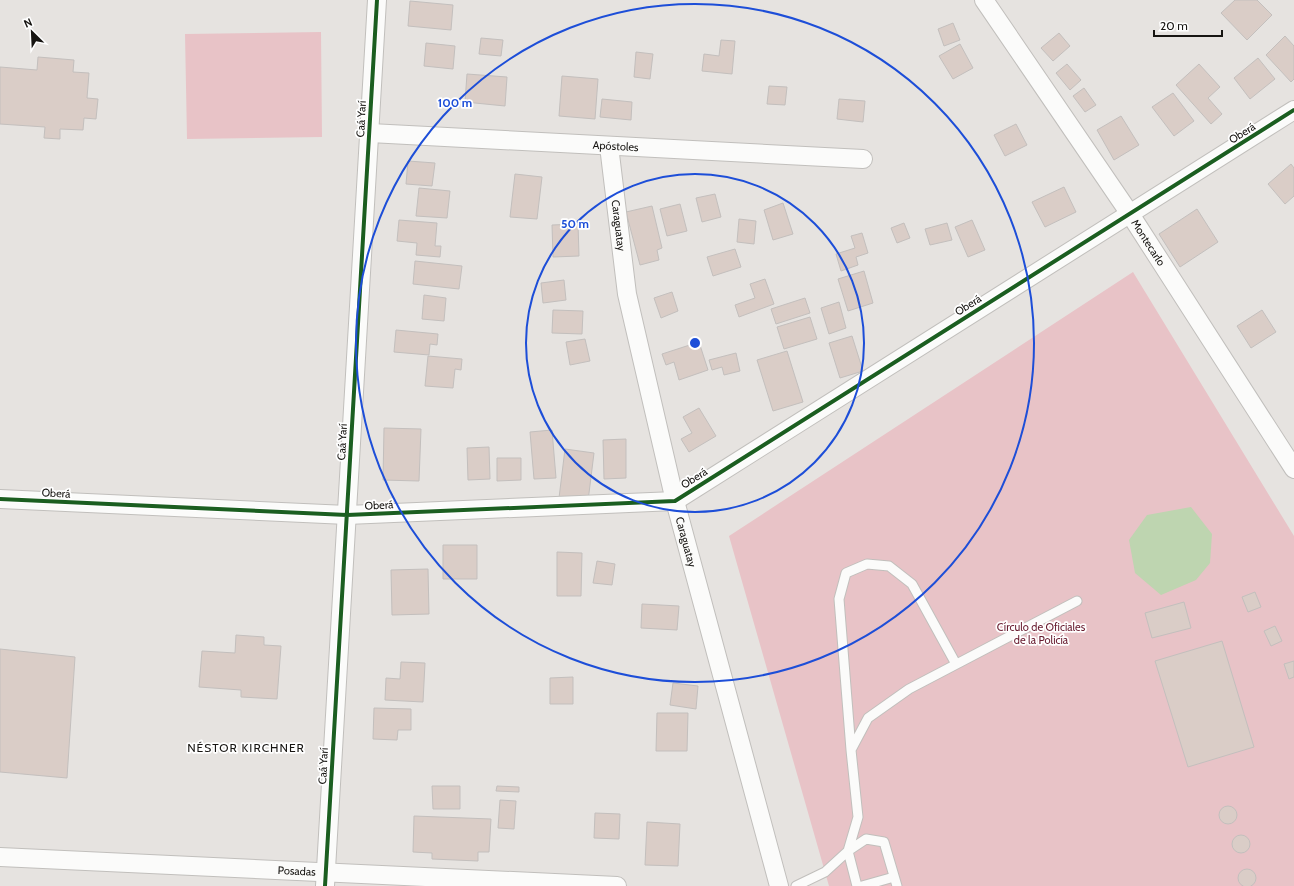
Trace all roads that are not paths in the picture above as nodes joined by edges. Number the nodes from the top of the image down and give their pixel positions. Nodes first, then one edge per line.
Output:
1 (377, 0) edge
2 (984, 0) edge
3 (1294, 110) edge
4 (370, 133) junction
5 (609, 146) junction
6 (863, 159) dead end
7 (1130, 214) junction
8 (1294, 469) edge
9 (0, 499) edge
10 (675, 501) junction
11 (347, 515) junction
12 (1077, 601) dead end
13 (956, 664) junction
14 (851, 750) junction
15 (848, 851) junction
16 (0, 857) edge
17 (894, 877) junction
18 (326, 879) edge
19 (617, 886) edge
20 (779, 886) edge
21 (796, 886) edge
22 (858, 886) edge
23 (862, 886) edge
24 (897, 886) edge

1 - 4 street, Caá Yarí
2 - 7 street, Montecarlo
3 - 7 street, Oberá
4 - 5 street, Apóstoles
4 - 11 street, Caá Yarí
5 - 6 street, Apóstoles
5 - 10 street, Caraguatay
7 - 8 street, Montecarlo
7 - 10 street, Oberá
9 - 11 street, Oberá
10 - 11 street, Oberá
10 - 20 street, Caraguatay
11 - 18 street, Caá Yarí
12 - 13 lane
13 - 14 lane
13 - 14 lane
14 - 15 lane
15 - 17 lane
15 - 21 lane
15 - 22 lane
16 - 18 street, Posadas
17 - 23 lane
17 - 24 lane
18 - 19 street, Posadas

